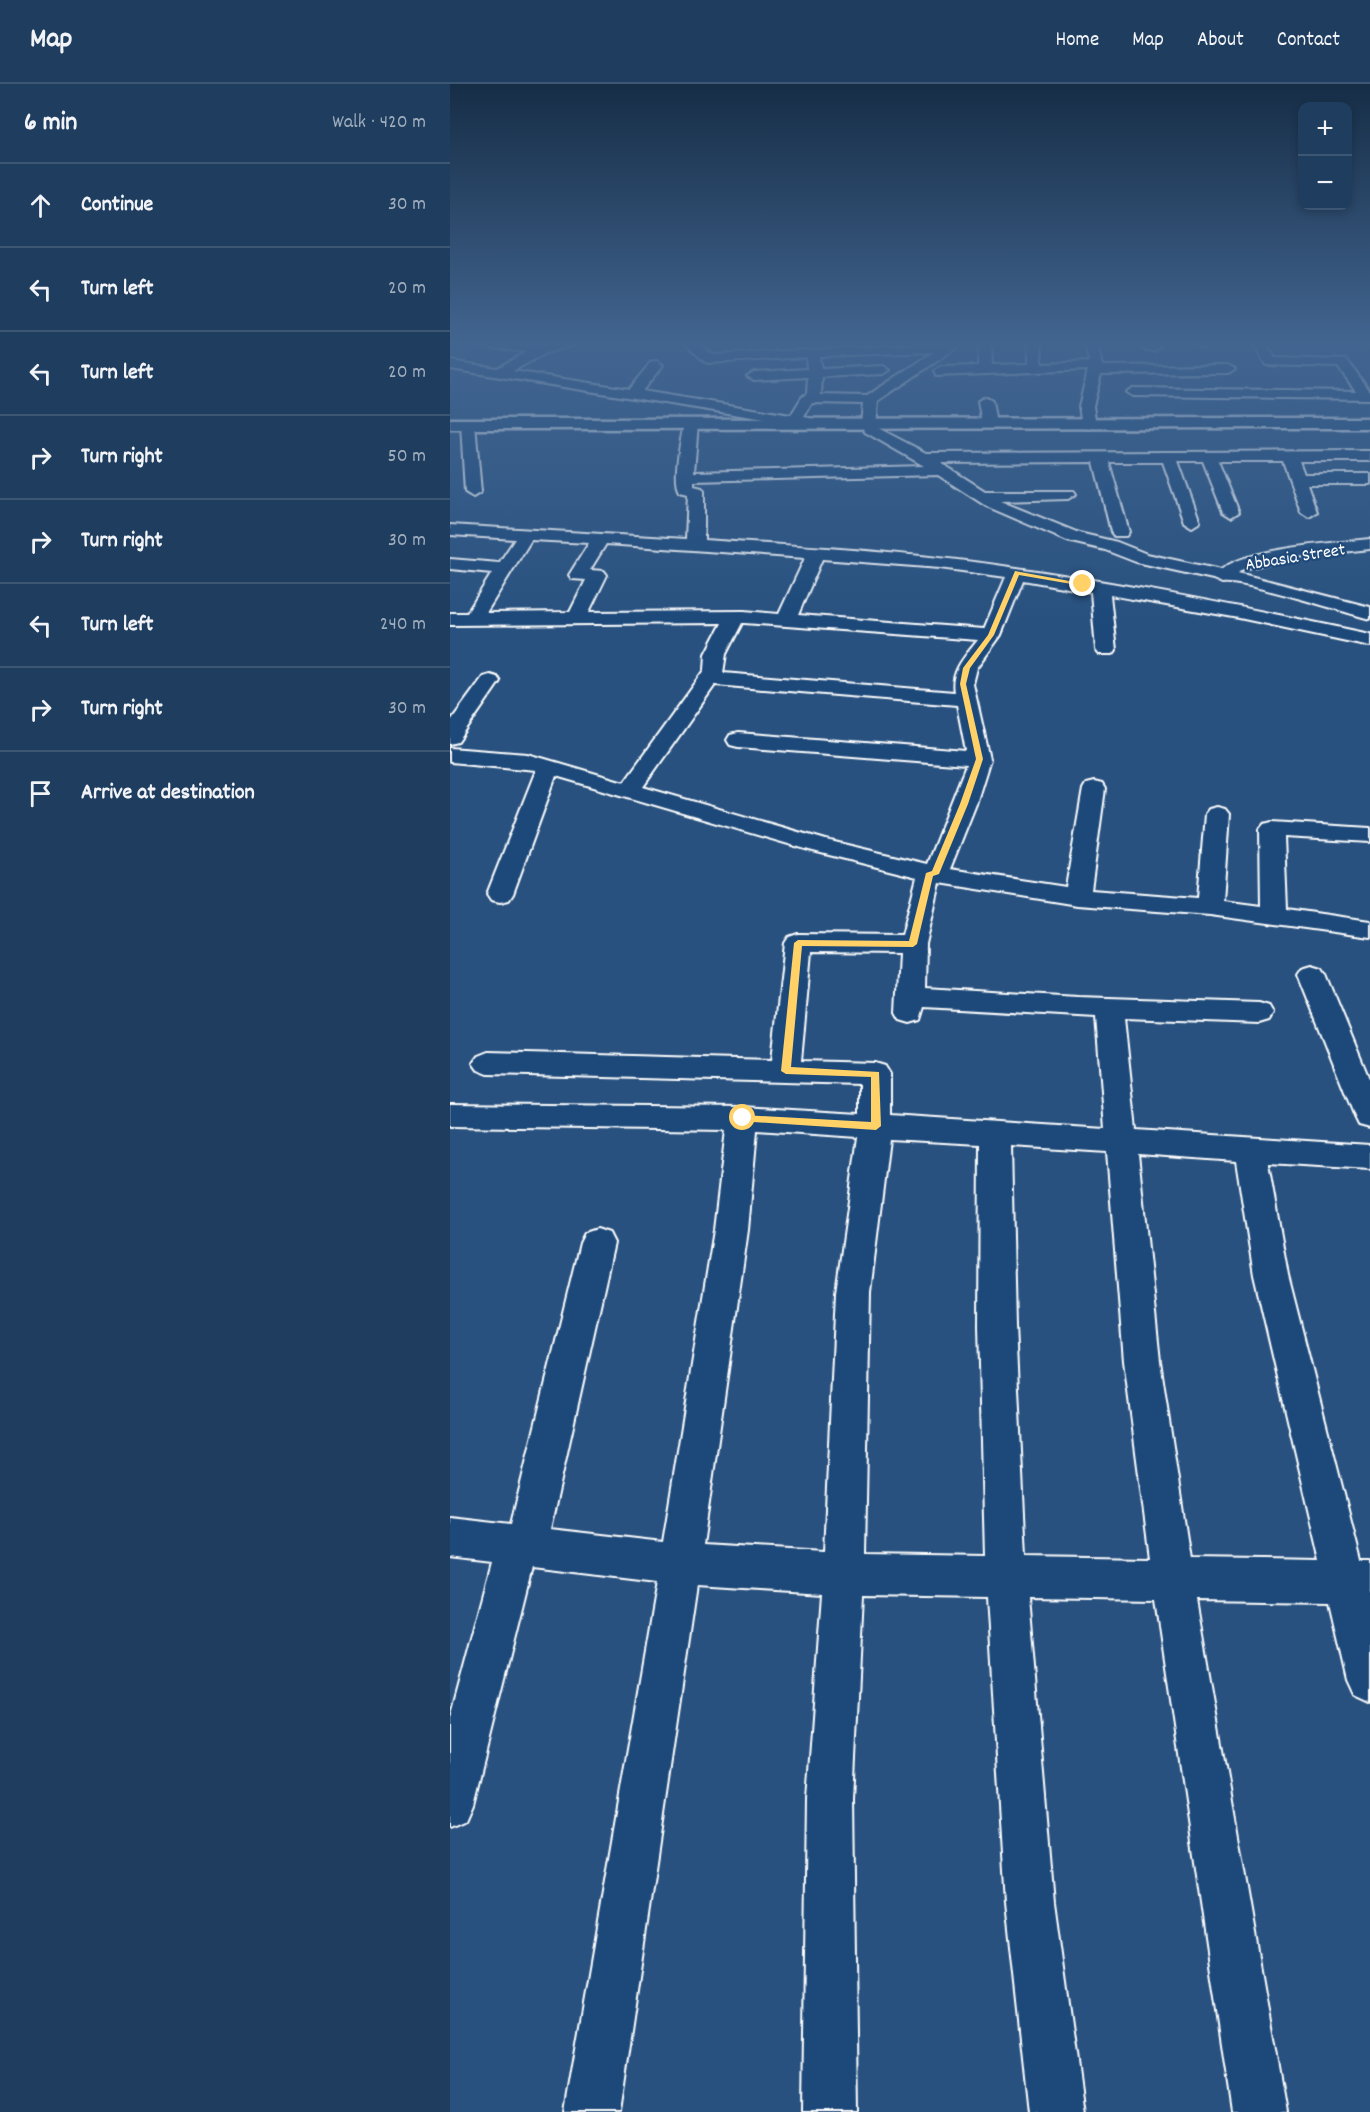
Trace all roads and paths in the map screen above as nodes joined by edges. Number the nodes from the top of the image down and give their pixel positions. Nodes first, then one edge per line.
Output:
1 (469, 437) edge
2 (689, 437) edge
3 (880, 437) edge
4 (1289, 456) junction
5 (1370, 456) edge
6 (1100, 457) junction
7 (1169, 457) junction
8 (1209, 457) junction
9 (923, 459) junction
10 (940, 470) junction
11 (685, 477) junction
12 (1297, 479) junction
13 (1370, 479) edge
14 (473, 492) dead end
15 (1068, 494) dead end
16 (980, 496) junction
17 (1231, 512) dead end
18 (1309, 512) dead end
19 (1192, 522) dead end
20 (450, 530) edge
21 (1120, 532) dead end
22 (525, 536) junction
23 (600, 540) junction
24 (695, 544) junction
25 (1370, 544) edge
26 (816, 553) junction
27 (450, 564) edge
28 (504, 569) junction
29 (1017, 573) junction
30 (1224, 576) junction
31 (1100, 587) junction
32 (1205, 606) junction
33 (1370, 613) edge
34 (735, 617) junction
35 (450, 620) edge
36 (472, 620) junction
37 (576, 620) junction
38 (786, 620) junction
39 (991, 635) junction
40 (1370, 640) edge
41 (1106, 650) dead end
42 (710, 678) junction
43 (490, 681) dead end
44 (966, 699) junction
45 (450, 737) edge
46 (738, 740) dead end
47 (450, 755) edge
48 (979, 759) junction
49 (548, 766) junction
50 (1094, 789) dead end
51 (629, 791) junction
52 (1217, 814) dead end
53 (1370, 835) edge
54 (932, 873) junction
55 (500, 894) dead end
56 (1077, 897) junction
57 (1210, 907) junction
58 (1274, 915) junction
59 (1370, 929) edge
60 (913, 944) junction
61 (1312, 974) dead end
62 (1109, 1008) junction
63 (1259, 1013) dead end
64 (488, 1063) dead end
65 (786, 1071) junction
66 (450, 1115) edge
67 (1370, 1117) edge
68 (743, 1118) junction
69 (876, 1126) junction
70 (995, 1134) junction
71 (1122, 1142) junction
72 (1250, 1150) junction
73 (1370, 1157) edge
74 (597, 1243) dead end
75 (450, 1538) edge
76 (521, 1546) junction
77 (680, 1564) junction
78 (844, 1574) junction
79 (1006, 1577) junction
80 (1173, 1579) junction
81 (1358, 1583) edge
82 (1370, 1680) edge
83 (450, 1804) edge
84 (592, 2112) edge
85 (830, 2112) edge
86 (1056, 2112) edge
87 (1259, 2112) edge

1 - 14 street
2 - 11 street
3 - 9 street
4 - 5 street
4 - 8 street
4 - 12 street
6 - 7 street
6 - 9 street
6 - 21 street
7 - 8 street
7 - 19 street
8 - 17 street
9 - 10 street
10 - 11 street
10 - 16 street
11 - 24 street
12 - 13 street
12 - 18 street
15 - 16 street
16 - 30 street
20 - 22 street
22 - 23 street
22 - 28 street
23 - 24 street
23 - 37 street
24 - 26 street
25 - 30 street, Abbasia Street
26 - 29 street
26 - 38 street
27 - 28 street
28 - 36 street
29 - 31 street
29 - 39 street
30 - 32 street, Abbasia Street
30 - 33 street
31 - 32 street
31 - 41 street
32 - 40 street
34 - 37 street
34 - 38 street
34 - 42 street
35 - 36 street
36 - 37 street
38 - 39 street
39 - 44 street
42 - 44 street
42 - 51 street
43 - 45 street
44 - 48 street
46 - 48 street
47 - 49 street
48 - 54 street
49 - 51 street
49 - 55 street
50 - 56 street
51 - 54 street
52 - 57 street
53 - 58 street
54 - 56 street
54 - 60 street
56 - 57 street
57 - 58 street
58 - 59 street
60 - 62 street
60 - 65 street
61 - 67 street
62 - 63 street
62 - 71 street
64 - 65 street
65 - 69 street
66 - 68 street
68 - 69 street
68 - 77 street
69 - 70 street
69 - 78 street
70 - 71 street
70 - 79 street
71 - 72 street
71 - 80 street
72 - 73 street
72 - 81 street
74 - 76 street
75 - 76 street
76 - 77 street
76 - 83 street
77 - 78 street
77 - 84 street
78 - 79 street
78 - 85 street
79 - 80 street
79 - 86 street
80 - 81 street
80 - 87 street
81 - 82 street

